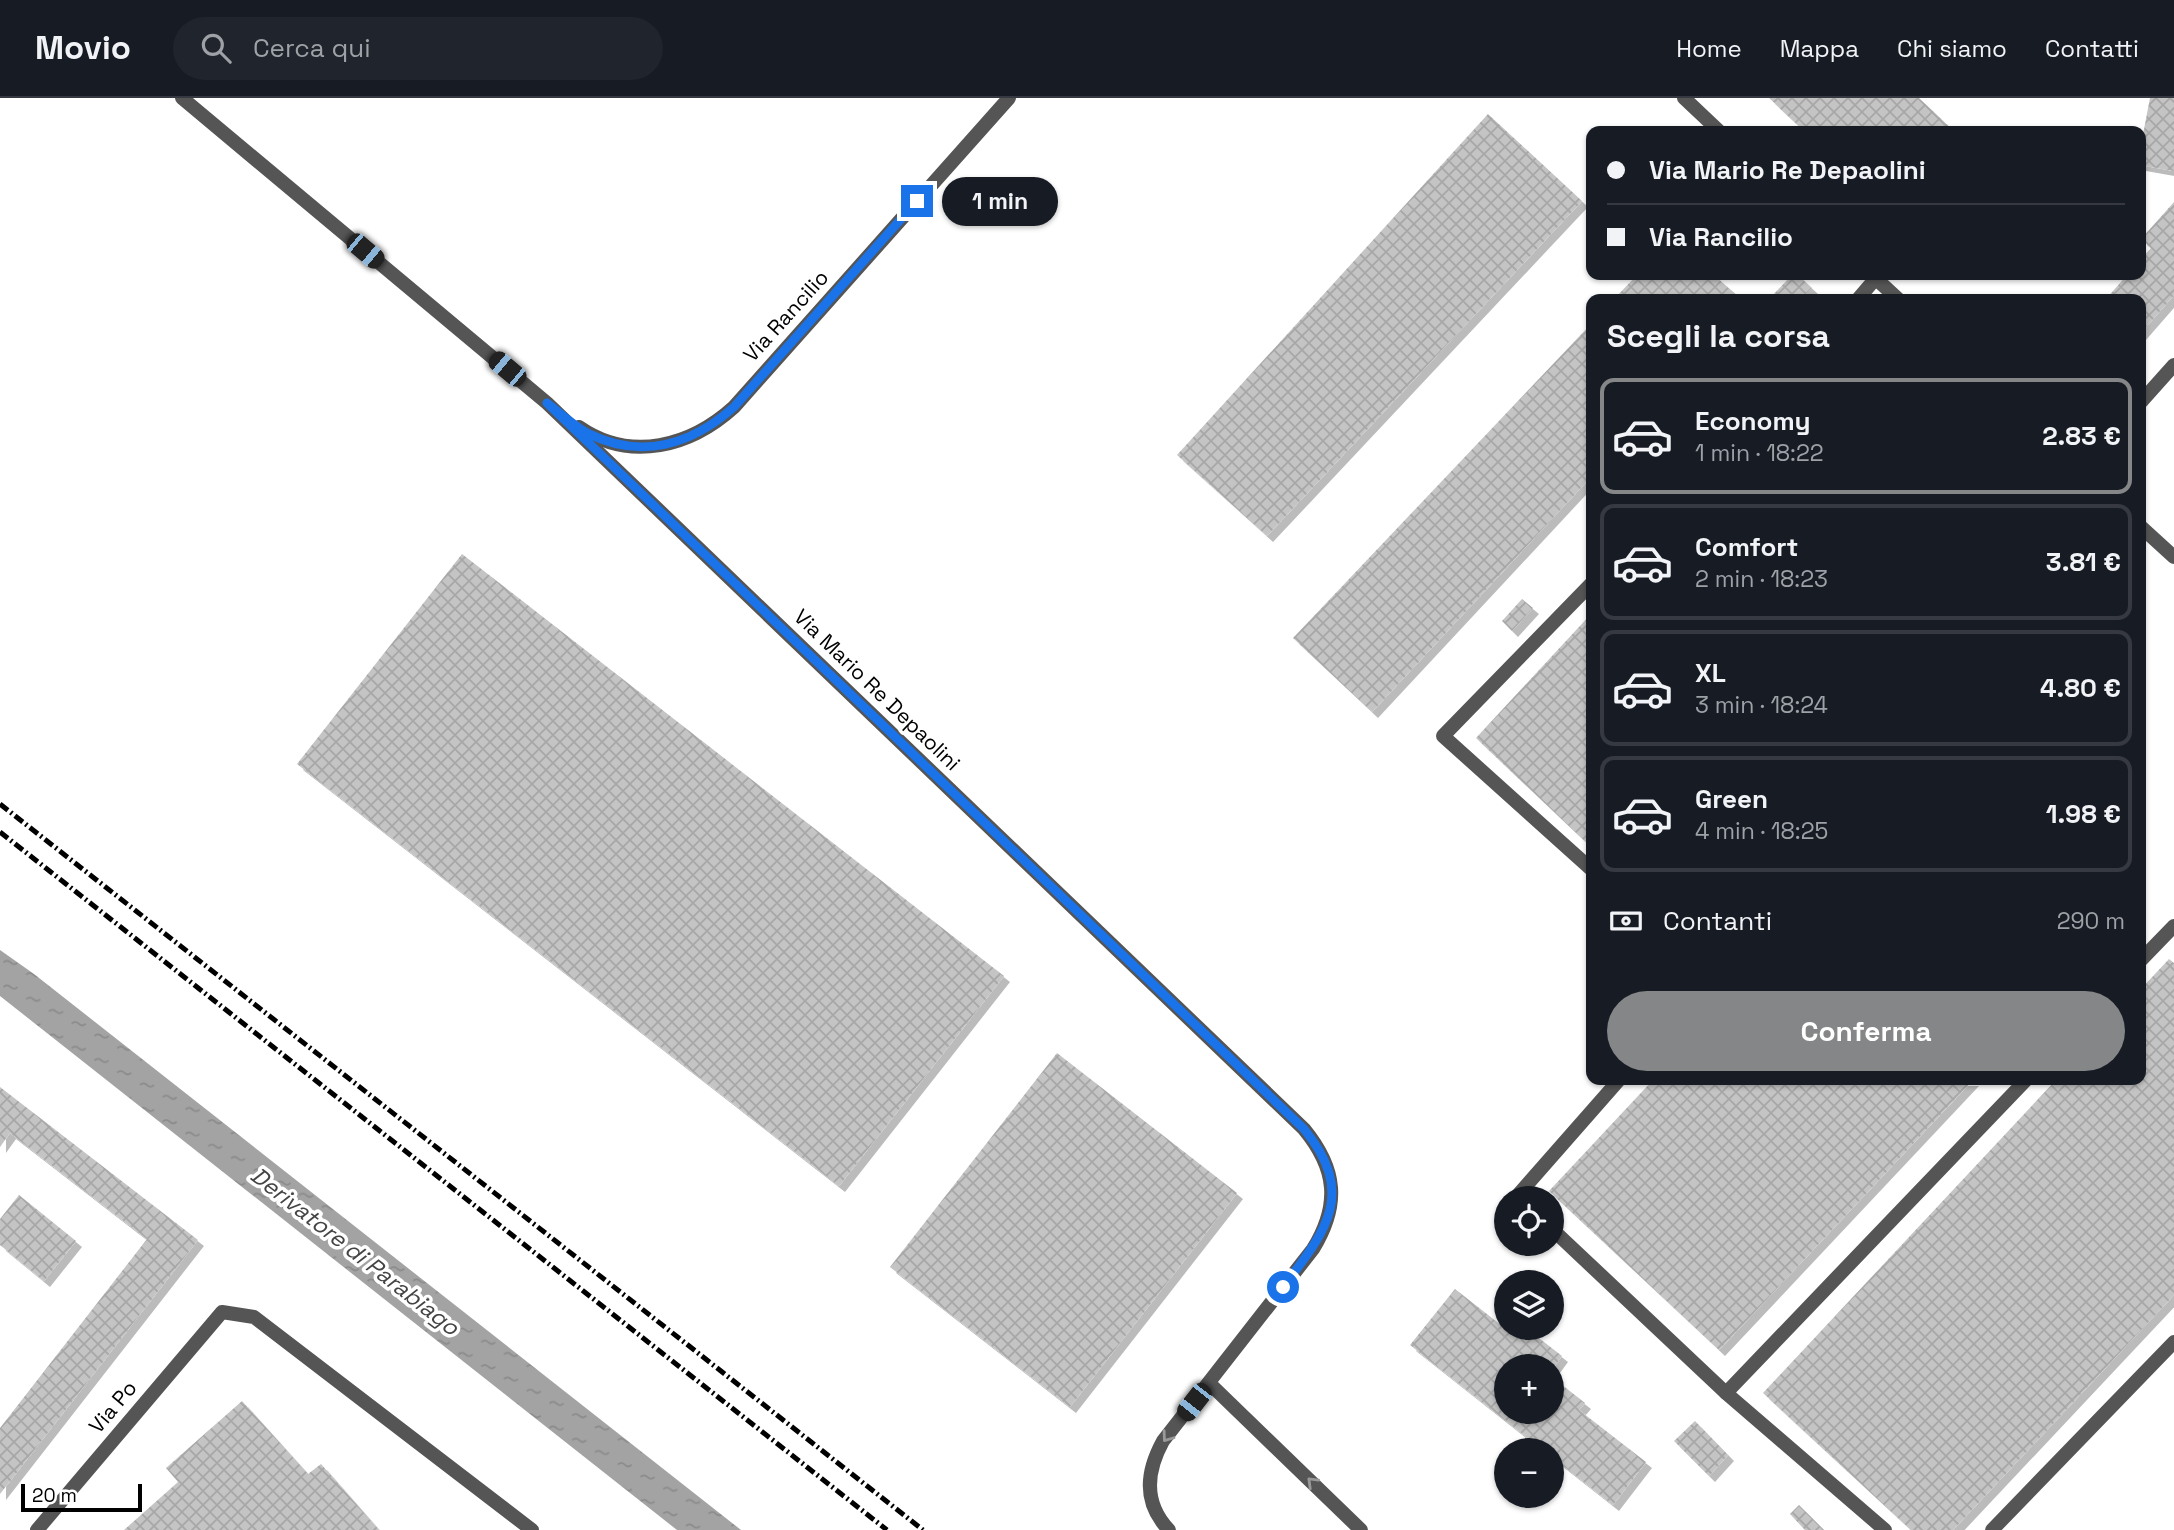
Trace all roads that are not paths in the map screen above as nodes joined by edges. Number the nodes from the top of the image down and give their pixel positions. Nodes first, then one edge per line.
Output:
1 (182, 98) edge
2 (1009, 98) edge
3 (1684, 98) edge
4 (1714, 126) edge
5 (1878, 280) edge
6 (1893, 294) edge
7 (2174, 365) edge
8 (2146, 396) edge
9 (547, 403) junction
10 (2146, 531) edge
11 (2174, 557) edge
12 (1586, 589) edge
13 (1586, 865) edge
14 (2174, 926) edge
15 (2146, 955) edge
16 (1615, 1085) edge
17 (2021, 1085) edge
18 (1526, 1186) edge
19 (1564, 1240) edge
20 (2174, 1342) edge
21 (1209, 1383) junction
22 (1726, 1393) junction
23 (37, 1530) edge
24 (532, 1530) edge
25 (1169, 1530) edge
26 (1361, 1530) edge
27 (1885, 1530) edge
28 (1992, 1530) edge

1 - 9 street, Via Mario Re Depaolini
2 - 9 street, Via Rancilio
3 - 4 street
5 - 6 street
7 - 8 street
9 - 21 street, Via Mario Re Depaolini
10 - 11 street
12 - 13 street
14 - 15 street
16 - 18 street
17 - 22 street
19 - 22 street
20 - 28 street
21 -> 25 street, Via Mario Re Depaolini
26 -> 21 street
22 - 27 street
23 - 24 street, Via Po

